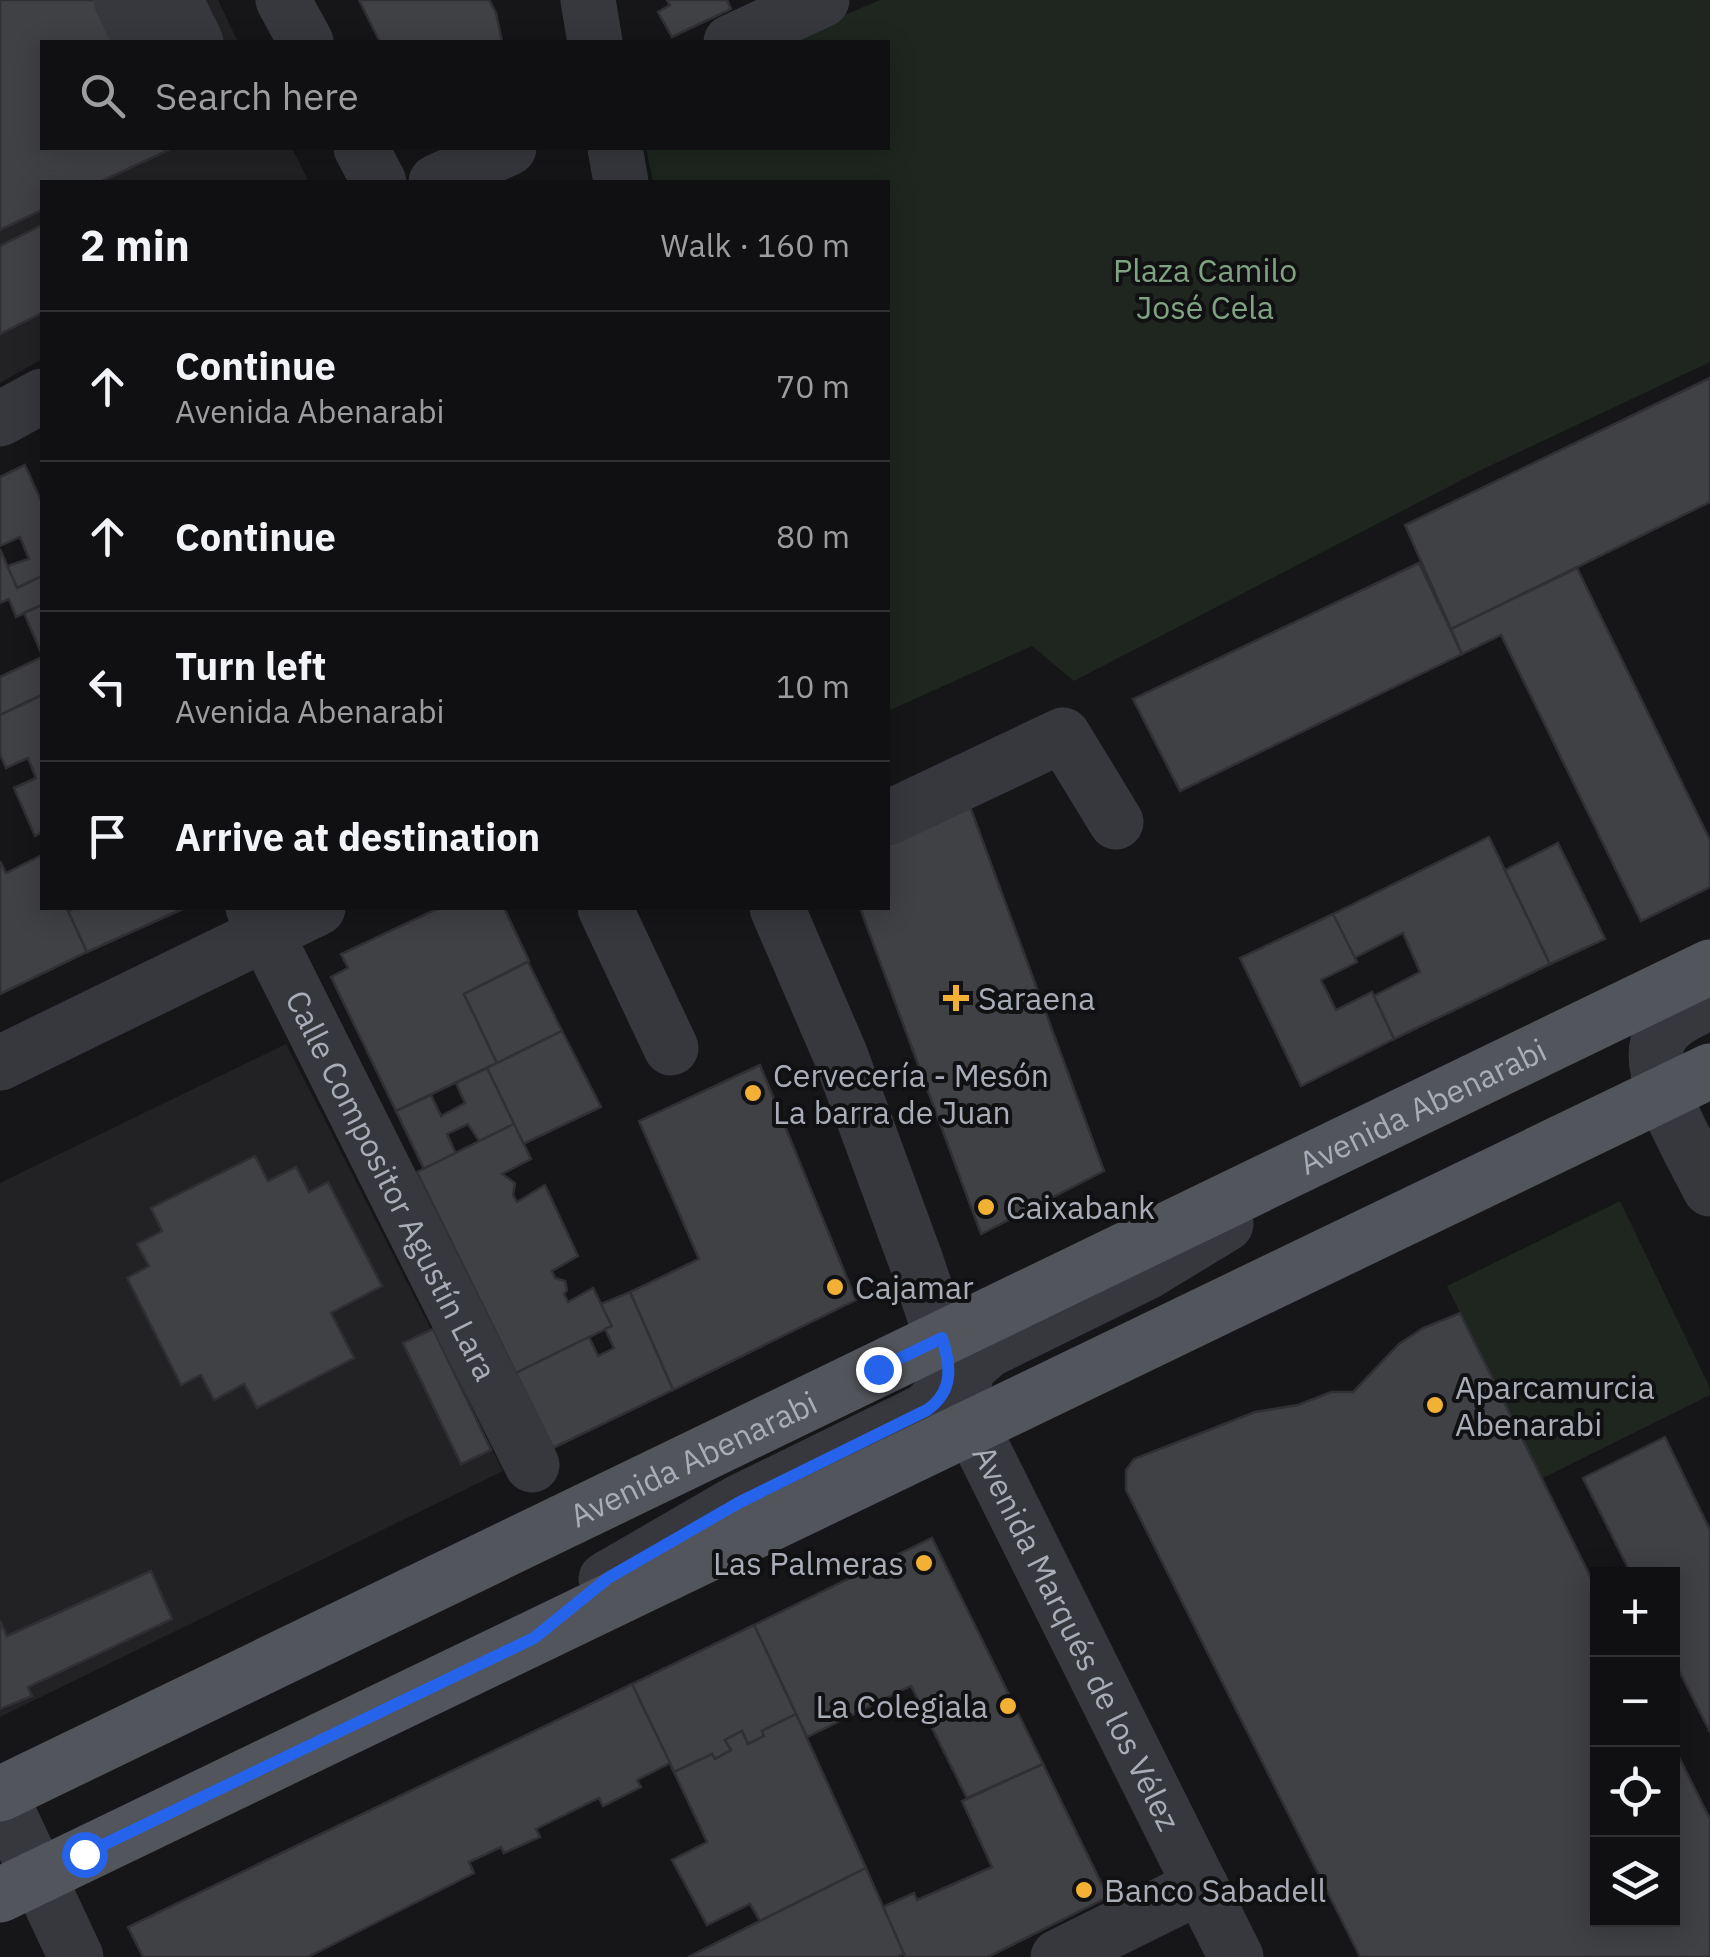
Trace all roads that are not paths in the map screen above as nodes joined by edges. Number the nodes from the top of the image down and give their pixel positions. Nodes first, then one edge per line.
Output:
1 (122, 0) edge
2 (175, 0) edge
3 (283, 0) edge
4 (588, 0) edge
5 (822, 0) edge
6 (140, 40) edge
7 (195, 40) edge
8 (305, 40) edge
9 (595, 40) edge
10 (735, 40) edge
11 (362, 150) edge
12 (506, 150) edge
13 (615, 150) edge
14 (379, 180) edge
15 (440, 180) edge
16 (621, 180) edge
17 (40, 397) edge
18 (0, 419) edge
19 (890, 817) edge
20 (1116, 822) dead end
21 (310, 910) edge
22 (606, 910) edge
23 (778, 910) edge
24 (259, 922) edge
25 (1710, 966) edge
26 (1710, 1002) edge
27 (671, 1048) dead end
28 (0, 1063) edge
29 (1687, 1082) edge
30 (1710, 1189) edge
31 (957, 1381) junction
32 (532, 1465) dead end
33 (0, 1794) edge
34 (19, 1886) edge
35 (1201, 1886) junction
36 (76, 1957) edge
37 (1058, 1957) edge
38 (1236, 1957) edge

1 - 6 street
2 - 7 street
3 - 8 street
4 - 9 street
5 - 10 street
11 - 14 street
12 - 15 street
13 - 16 street
17 - 18 street
19 - 20 street
21 - 24 street
22 - 27 street
23 - 31 street, Avenida Marqués de los Vélez
24 - 28 street
24 - 32 street, Calle Compositor Agustín Lara
25 - 31 main road, Avenida Abenarabi
26 - 29 street
29 - 30 street
29 - 31 main road, Avenida Abenarabi
31 - 33 main road, Avenida Abenarabi
31 - 34 main road, Avenida Abenarabi
31 - 35 street, Avenida Marqués de los Vélez
33 - 34 street
34 - 36 street
35 - 37 street
35 - 38 street, Avenida Marqués de los Vélez

